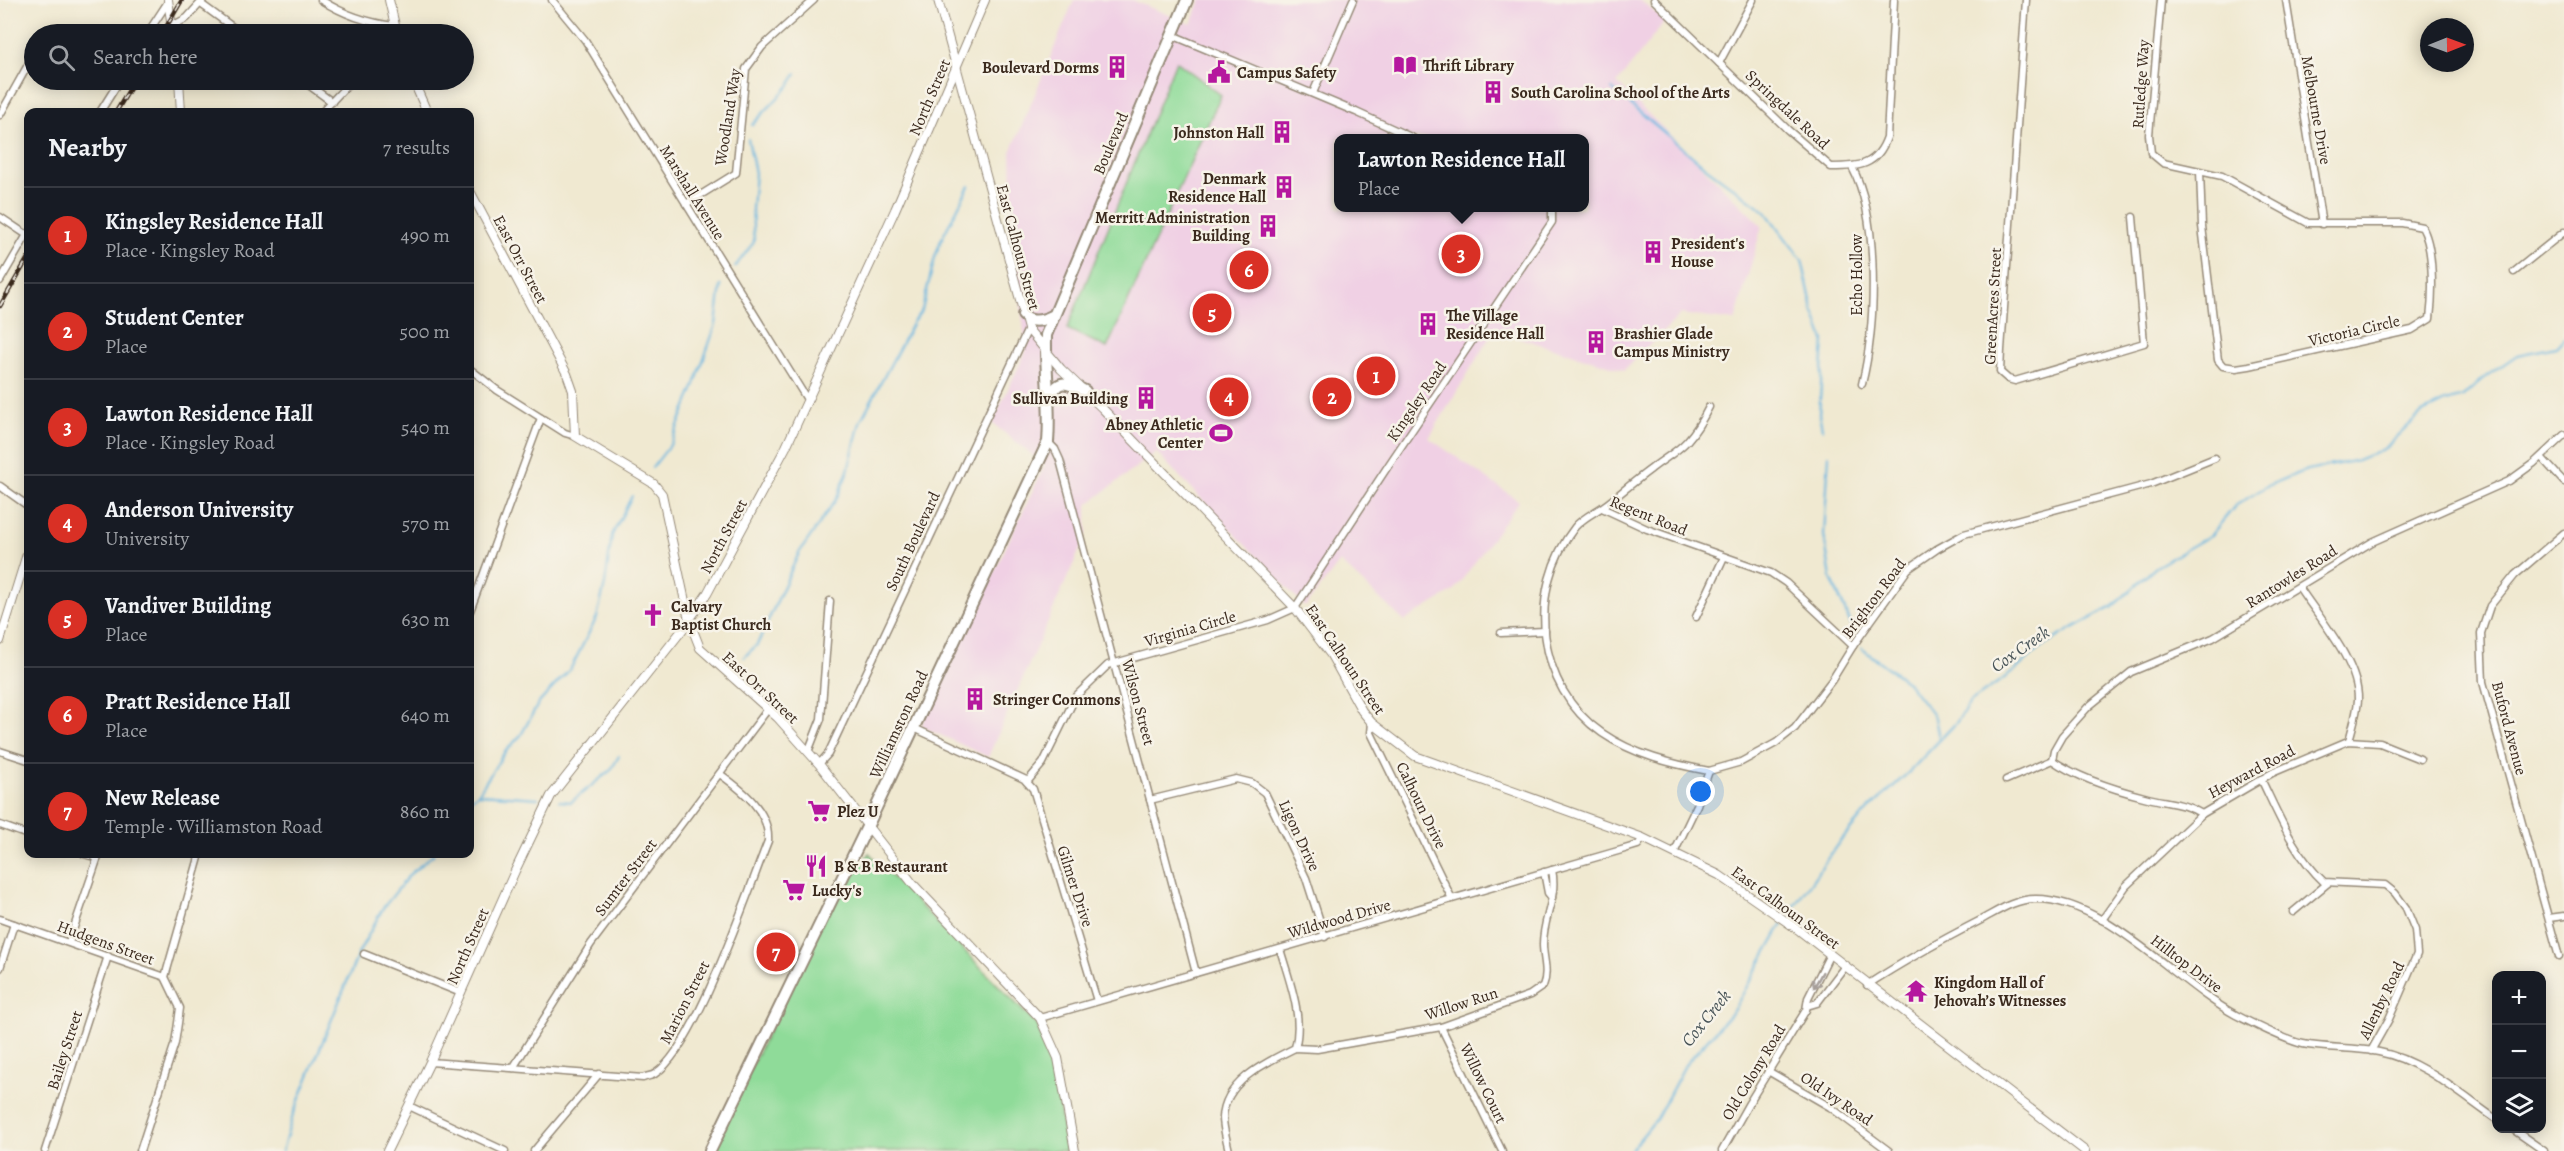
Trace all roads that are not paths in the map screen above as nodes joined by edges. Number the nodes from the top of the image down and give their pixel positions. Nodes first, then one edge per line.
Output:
1 (321, 0) edge
2 (389, 0) edge
3 (552, 0) edge
4 (814, 0) edge
5 (938, 0) edge
6 (985, 0) edge
7 (1187, 0) edge
8 (1353, 0) edge
9 (1654, 0) edge
10 (1753, 0) edge
11 (1894, 0) edge
12 (2026, 0) edge
13 (2162, 0) edge
14 (2286, 0) edge
15 (168, 1) edge
16 (202, 2) edge
17 (153, 24) edge
18 (172, 24) edge
19 (180, 24) edge
20 (230, 24) edge
21 (376, 24) edge
22 (394, 24) edge
23 (1172, 35) junction
24 (1719, 63) junction
25 (956, 71) junction
26 (24, 72) edge
27 (114, 90) edge
28 (179, 90) edge
29 (316, 90) edge
30 (343, 90) edge
31 (417, 90) edge
32 (1313, 93) junction
33 (332, 102) junction
34 (102, 108) edge
35 (180, 108) edge
36 (326, 108) edge
37 (425, 108) edge
38 (0, 115) edge
39 (1404, 134) edge
40 (1852, 167) junction
41 (2200, 171) junction
42 (474, 199) edge
43 (686, 204) junction
44 (1552, 212) edge
45 (0, 217) edge
46 (2133, 217) dead end
47 (2322, 224) junction
48 (24, 232) edge
49 (2564, 232) edge
50 (24, 241) edge
51 (2514, 272) dead end
52 (0, 281) edge
53 (1060, 298) joint
54 (1023, 315) junction
55 (1052, 316) junction
56 (1028, 328) junction
57 (1046, 351) junction
58 (474, 372) edge
59 (1862, 384) dead end
60 (1085, 391) junction
61 (808, 401) junction
62 (1049, 404) junction
63 (1709, 407) dead end
64 (541, 418) junction
65 (2564, 435) edge
66 (575, 436) junction
67 (1048, 442) junction
68 (2541, 457) junction
69 (2215, 458) dead end
70 (2564, 482) edge
71 (0, 486) edge
72 (24, 503) edge
73 (1602, 508) junction
74 (2564, 533) edge
75 (1724, 557) junction
76 (24, 564) edge
77 (2299, 587) junction
78 (474, 600) edge
79 (830, 601) dead end
80 (1295, 608) junction
81 (1696, 617) dead end
82 (689, 620) junction
83 (1545, 631) junction
84 (1502, 633) dead end
85 (0, 641) edge
86 (1852, 646) junction
87 (1114, 664) junction
88 (768, 710) junction
89 (1372, 723) junction
90 (914, 728) junction
91 (2349, 741) junction
92 (0, 751) edge
93 (808, 752) junction
94 (24, 759) edge
95 (2420, 759) dead end
96 (2052, 760) junction
97 (819, 764) junction
98 (1709, 771) junction
99 (720, 774) junction
100 (2261, 779) junction
101 (2006, 780) dead end
102 (1027, 782) junction
103 (1150, 800) junction
104 (2202, 814) junction
105 (0, 825) edge
106 (867, 827) junction
107 (24, 834) edge
108 (1643, 838) junction
109 (1674, 853) junction
110 (97, 858) edge
111 (199, 858) edge
112 (1552, 870) junction
113 (1544, 872) junction
114 (2328, 883) junction
115 (1552, 898) junction
116 (1452, 899) junction
117 (2294, 912) dead end
118 (2564, 916) edge
119 (2549, 918) junction
120 (0, 919) edge
121 (2102, 921) junction
122 (14, 924) junction
123 (1325, 937) junction
124 (69, 942) junction
125 (1280, 949) junction
126 (364, 954) dead end
127 (1830, 954) junction
128 (108, 956) junction
129 (2559, 957) dead end
130 (1845, 966) junction
131 (0, 968) edge
132 (1196, 973) junction
133 (165, 977) junction
134 (1867, 985) junction
135 (461, 993) junction
136 (1097, 1001) junction
137 (1807, 1006) junction
138 (1040, 1018) junction
139 (1441, 1027) junction
140 (1295, 1048) junction
141 (2371, 1051) junction
142 (430, 1062) junction
143 (513, 1068) junction
144 (1768, 1071) junction
145 (599, 1074) junction
146 (409, 1106) junction
147 (2492, 1116) edge
148 (2518, 1133) edge
149 (45, 1151) edge
150 (140, 1151) edge
151 (387, 1151) edge
152 (505, 1151) edge
153 (534, 1151) edge
154 (710, 1151) edge
155 (1075, 1151) edge
156 (1229, 1151) edge
157 (1502, 1151) edge
158 (1722, 1151) edge
159 (1889, 1151) edge
160 (2085, 1151) edge
161 (2544, 1151) edge

1 - 21 street
2 - 22 street
3 - 43 street, Marshall Avenue
4 - 43 street, Woodland Way
5 - 25 street, East Calhoun Street
6 - 25 street, North Street
7 - 23 main road, Boulevard
8 - 32 street
9 - 24 street, Springdale Road
10 - 24 street
11 - 40 street
12 - 46 street, GreenAcres Street
13 - 41 street, Rutledge Way
14 - 47 street, Melbourne Drive
15 - 17 street
15 - 18 street
16 - 19 street
16 - 20 street
23 - 32 street
23 - 53 main road, Boulevard
24 - 40 street, Springdale Road
25 - 54 street, East Calhoun Street
25 - 61 street, North Street
26 - 38 street
27 - 34 street
28 - 35 street
29 - 33 street
30 - 33 street
31 - 37 street
32 - 39 street
33 - 36 street
40 - 59 street, Echo Hollow
41 - 47 street, Victoria Circle
41 - 47 street, Victoria Circle
42 - 66 street, East Orr Street
43 - 61 street, Marshall Avenue
44 - 80 street, Kingsley Road
45 - 48 street
49 - 51 street
50 - 52 street
53 - 55 main road, Williamston Road
54 - 55 main road
54 - 56 street, East Calhoun Street
55 - 57 main road, Williamston Road
56 - 57 street, East Calhoun Street
56 - 97 street, South Boulevard
57 - 60 street, East Calhoun Street
57 - 62 main road, Williamston Road
58 - 64 street
60 - 62 main road
60 - 80 street, East Calhoun Street
61 - 82 street, North Street
62 - 67 main road, Williamston Road
63 - 73 street
64 - 66 street
64 - 78 street
65 - 68 street, Rantowles Road
66 - 82 street, East Orr Street
67 - 87 street, Wilson Street
67 - 90 main road, Williamston Road
68 - 70 street
68 - 77 street, Rantowles Road
69 - 86 street, Brighton Road
71 - 72 street
73 - 75 street, Regent Road
73 - 83 street, Regent Road
74 - 119 street, Buford Avenue
75 - 81 street
75 - 86 street, Regent Road
76 - 85 street
77 - 91 street
77 - 96 street, Rantowles Road
79 - 93 street
80 - 87 street, Virginia Circle
80 - 89 street, East Calhoun Street
82 - 88 street, East Orr Street
82 - 135 street, North Street
83 - 84 street
83 - 98 street, Regent Road
86 - 98 street, Brighton Road
87 - 102 street, Virginia Circle
87 - 103 street, Wilson Street
88 - 93 street, East Orr Street
88 - 99 street, Sumter Street
89 - 108 street, East Calhoun Street
89 - 116 street, Calhoun Drive
90 - 102 street
90 - 106 main road, Williamston Road
91 - 95 street, Heyward Road
91 - 100 street, Heyward Road
92 - 94 street
93 - 97 street, East Orr Street
96 - 101 street
96 - 104 street
97 - 106 street, East Orr Street
98 - 109 street
99 - 143 street, Sumter Street
99 - 145 street, Marion Street
100 - 104 street, Heyward Road
100 - 114 street
102 - 136 street, Gilmer Drive
103 - 123 street, Ligon Drive
103 - 132 street, Wilson Street
104 - 121 street, Heyward Road
105 - 107 street
106 - 138 street, East Orr Street
106 - 154 main road, Williamston Road
108 - 109 street, East Calhoun Street
108 - 112 street, Wildwood Drive
109 - 127 street, East Calhoun Street
110 - 124 street
111 - 133 street
112 - 113 street, Wildwood Drive
112 - 115 street, Willow Run
113 - 115 street
113 - 116 street, Wildwood Drive
114 - 117 street
114 - 141 street, Allenby Road
115 - 139 street, Willow Run
116 - 123 street, Wildwood Drive
118 - 119 street
119 - 129 street, Buford Avenue
120 - 122 street, Hudgens Street
121 - 134 street, Hilltop Drive
121 - 141 street, Hilltop Drive
122 - 124 street, Hudgens Street
122 - 131 street
123 - 125 street, Wildwood Drive
124 - 128 street, Hudgens Street
125 - 132 street, Wildwood Drive
125 - 140 street
126 - 135 street
127 - 130 street, East Calhoun Street
127 -> 137 street, Old Colony Road
128 - 133 street, Hudgens Street
128 - 149 street, Bailey Street
130 - 134 street, East Calhoun Street
130 - 137 street, Old Colony Road
132 - 136 street, Wildwood Drive
133 - 150 street, Hudgens Street
134 - 160 street, East Calhoun Street
135 - 142 street, North Street
136 - 138 street, Wildwood Drive
137 - 144 street, Old Colony Road
138 - 155 street, East Orr Street
139 - 140 street, Willow Run
139 - 157 street, Willow Court
140 - 156 street
141 - 147 street, Hilltop Drive
142 - 143 street, Marion Street
142 - 146 street, North Street
143 - 145 street, Marion Street
144 - 158 street, Old Colony Road
144 - 159 street, Old Ivy Road
145 - 153 street
146 - 151 street, North Street
146 - 152 street
148 - 161 street

